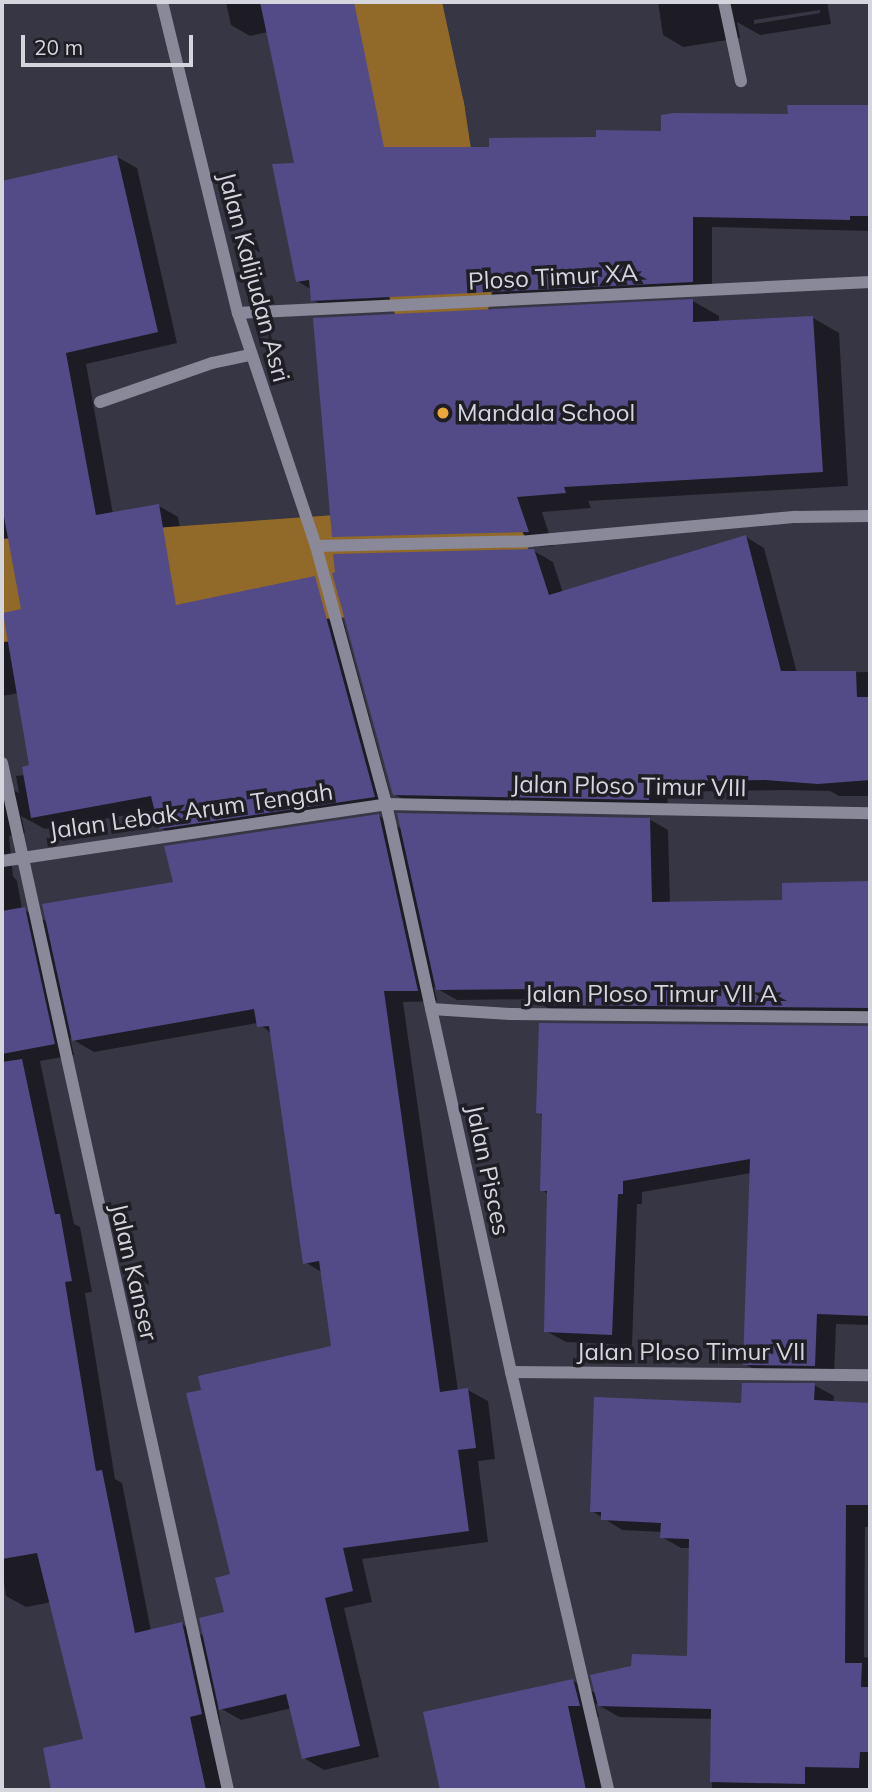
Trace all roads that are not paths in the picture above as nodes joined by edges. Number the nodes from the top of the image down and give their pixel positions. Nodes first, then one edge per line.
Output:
1 (162, 2) edge
2 (724, 2) edge
3 (741, 81) dead end
4 (870, 282) edge
5 (238, 313) junction
6 (250, 355) junction
7 (100, 402) dead end
8 (870, 516) edge
9 (316, 546) junction
10 (320, 560) joint
11 (2, 763) edge
12 (386, 804) junction
13 (870, 813) edge
14 (20, 857) junction
15 (2, 861) edge
16 (431, 1009) junction
17 (870, 1017) edge
18 (511, 1372) junction
19 (870, 1375) edge
20 (228, 1790) edge
21 (608, 1790) edge

1 - 5 street, Jalan Kalijudan Asri
2 - 3 street
4 - 5 street, Ploso Timur XA
5 - 6 street, Jalan Kalijudan Asri
6 - 7 street
6 - 9 street, Jalan Kalijudan Asri
8 - 9 street
9 - 10 street, Jalan Kalijudan Asri
10 - 12 street, Jalan Pisces
11 - 14 street, Jalan Kanser
12 - 13 street, Jalan Ploso Timur VIII
12 - 14 street, Jalan Lebak Arum Tengah
12 - 16 street, Jalan Pisces
14 - 15 street, Jalan Lebak Arum Tengah
14 - 20 street, Jalan Kanser
16 - 17 street, Jalan Ploso Timur VII A
16 - 18 street, Jalan Pisces
18 - 19 street, Jalan Ploso Timur VII
18 - 21 street, Jalan Pisces

